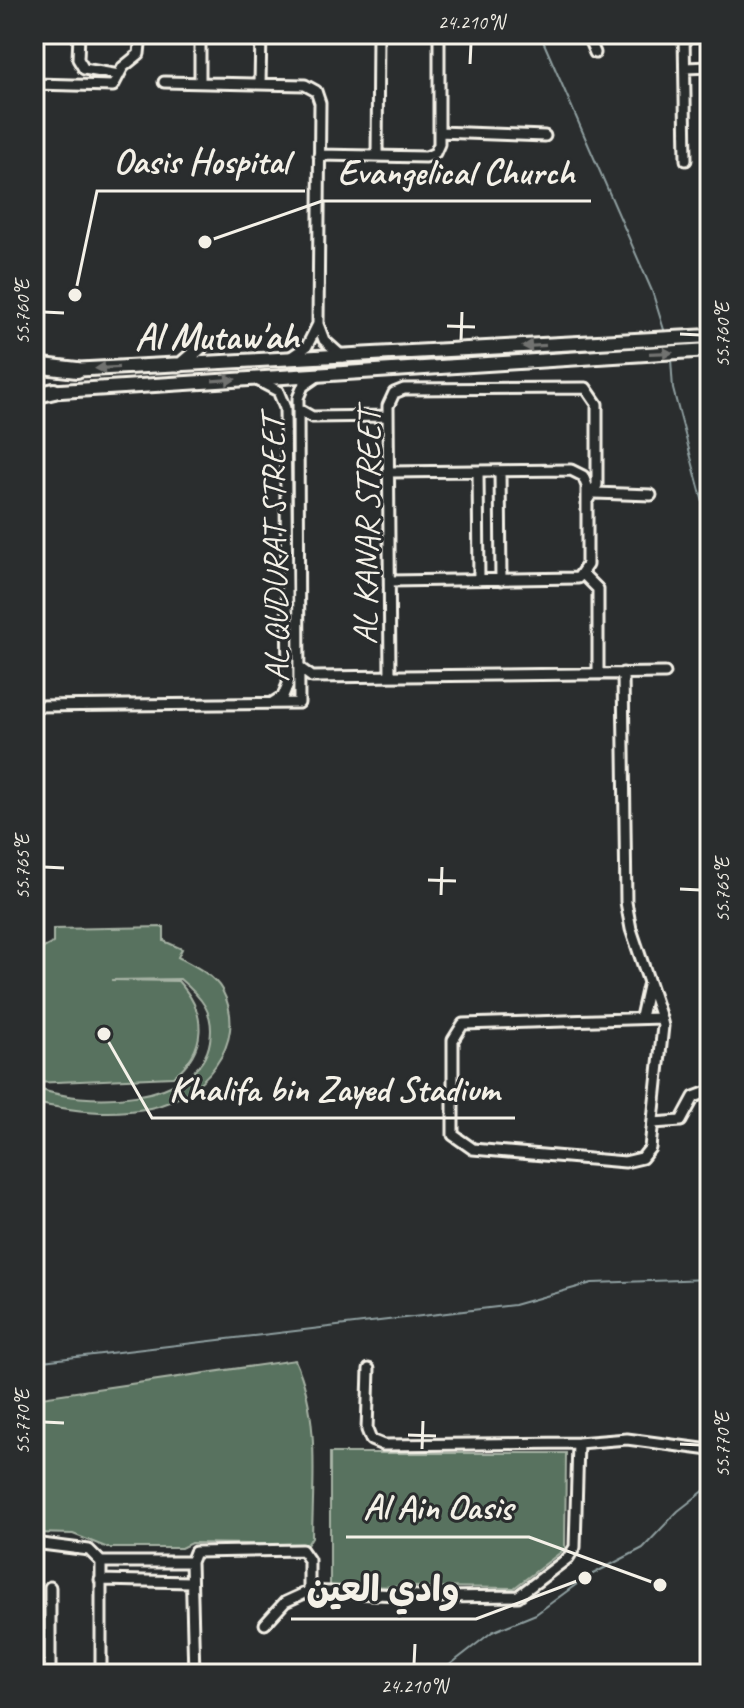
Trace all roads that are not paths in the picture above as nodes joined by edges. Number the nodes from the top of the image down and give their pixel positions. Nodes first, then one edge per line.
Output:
1 (79, 34) edge
2 (141, 34) edge
3 (200, 34) edge
4 (261, 34) edge
5 (378, 34) edge
6 (439, 34) edge
7 (587, 34) edge
8 (684, 34) edge
9 (595, 53) dead end
10 (710, 67) edge
11 (685, 68) junction
12 (119, 75) junction
13 (164, 82) dead end
14 (200, 83) junction
15 (34, 84) edge
16 (260, 84) junction
17 (439, 132) junction
18 (545, 136) dead end
19 (319, 155) junction
20 (377, 155) junction
21 (686, 160) dead end
22 (318, 324) junction
23 (710, 336) edge
24 (201, 347) dead end
25 (612, 349) junction
26 (710, 350) edge
27 (343, 357) junction
28 (287, 359) junction
29 (34, 365) edge
30 (180, 365) junction
31 (77, 370) junction
32 (34, 372) edge
33 (321, 374) junction
34 (254, 379) junction
35 (54, 391) joint
36 (34, 394) edge
37 (298, 409) junction
38 (388, 416) junction
39 (312, 417) junction
40 (298, 427) junction
41 (286, 453) junction
42 (299, 453) junction
43 (478, 471) junction
44 (500, 471) junction
45 (389, 472) junction
46 (651, 495) dead end
47 (591, 497) junction
48 (583, 574) junction
49 (479, 580) junction
50 (501, 580) junction
51 (390, 581) junction
52 (301, 669) junction
53 (623, 673) junction
54 (665, 673) dead end
55 (598, 674) junction
56 (390, 676) junction
57 (312, 677) junction
58 (301, 687) junction
59 (287, 691) junction
60 (269, 705) junction
61 (34, 706) edge
62 (292, 706) junction
63 (648, 979) junction
64 (641, 1017) junction
65 (661, 1018) junction
66 (710, 1091) edge
67 (653, 1123) junction
68 (369, 1369) dead end
69 (578, 1443) junction
70 (710, 1450) edge
71 (34, 1543) edge
72 (101, 1562) junction
73 (191, 1562) junction
74 (100, 1580) junction
75 (191, 1582) junction
76 (50, 1587) dead end
77 (309, 1591) junction
78 (265, 1624) dead end
79 (50, 1674) edge
80 (101, 1674) edge
81 (194, 1674) edge

1 - 12 street
2 - 12 street
3 - 14 street
4 - 16 street
5 - 20 street
6 - 17 street
7 - 9 street
8 - 11 street
10 - 11 street
11 - 21 street
12 - 15 street
13 - 14 street
14 - 16 street
16 - 19 street
17 - 18 street
17 - 20 street
19 - 20 street
19 - 22 street
22 - 27 street
22 - 28 street
23 - 25 main road
24 - 30 main road
25 -> 26 main road
25 -> 27 main road
25 - 33 main road
27 - 28 main road
28 - 30 main road
29 - 31 main road
30 -> 31 main road
31 - 32 main road
33 - 34 main road
33 - 37 street, AL QUDURAT STREET
35 -> 34 main road
34 - 41 street, AL QUDURAT STREET
35 - 36 main road
37 - 39 street
37 - 40 street, AL QUDURAT STREET
38 - 39 street
38 - 45 street, AL KANAR STREET
38 - 47 street, AL KANAR STREET
39 - 40 street
40 - 42 street, AL QUDURAT STREET
41 - 42 street
41 - 59 street, AL QUDURAT STREET
42 - 52 street, AL QUDURAT STREET
43 - 44 street
43 - 45 street
43 - 49 street
44 - 47 street
44 - 50 street
45 - 51 street, AL KANAR STREET
46 - 47 street
47 - 48 street
48 - 50 street
48 - 55 street
49 - 50 street
49 - 51 street
51 - 56 street, AL KANAR STREET
52 - 57 street
52 - 58 street, AL QUDURAT STREET
53 - 54 street
53 - 55 street
53 - 63 street
55 - 56 street
56 - 57 street
57 - 58 street
58 - 59 street
58 - 62 street, AL QUDURAT STREET
59 - 60 street, AL QUDURAT STREET
59 - 62 street
60 - 61 street, AL QUDURAT STREET
60 - 62 street, AL QUDURAT STREET
63 - 64 street
63 - 65 street
64 - 65 street
64 - 67 street
65 - 67 street
66 - 67 street
68 - 69 street
69 - 70 street
69 - 77 street
71 - 72 street
72 - 73 street
72 - 74 street
73 - 75 street
73 - 77 street
74 - 75 street
74 - 80 street
75 - 81 street
76 - 79 street
77 - 78 street

